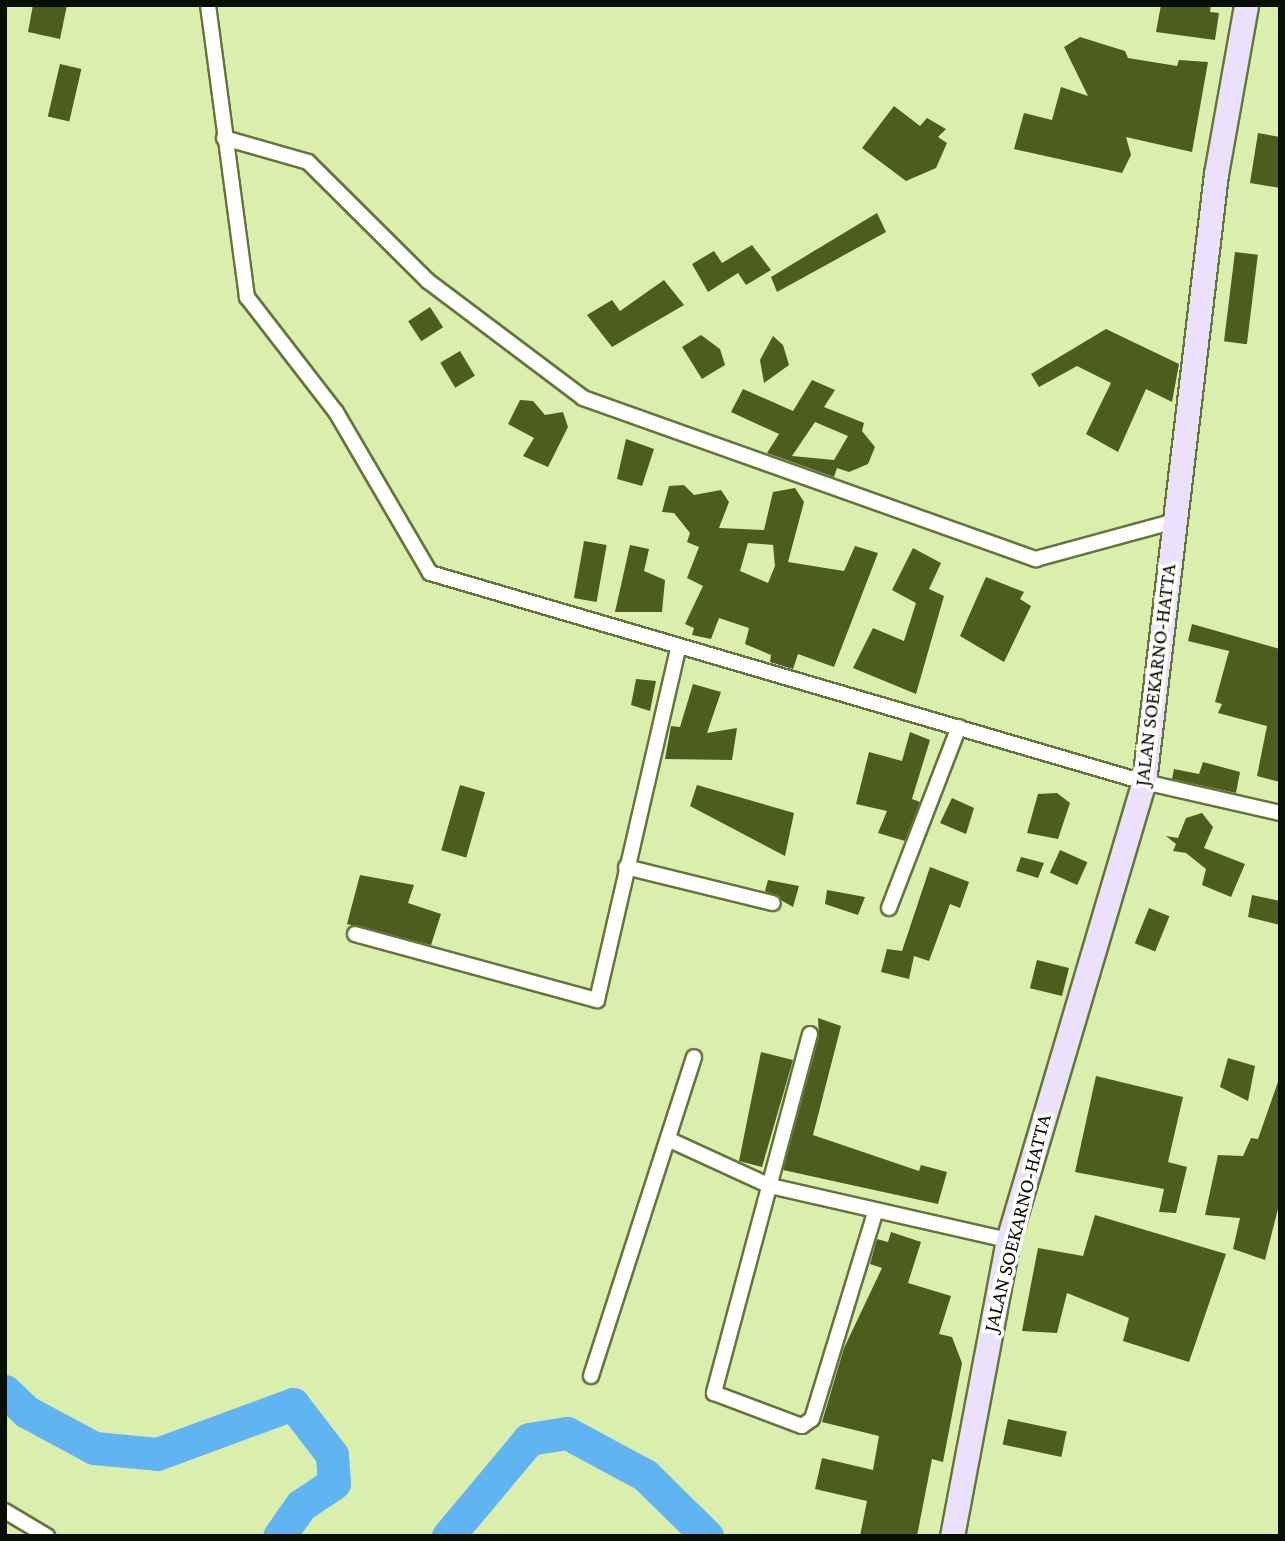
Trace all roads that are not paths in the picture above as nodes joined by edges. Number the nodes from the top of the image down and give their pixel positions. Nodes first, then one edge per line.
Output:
1 (208, 5) edge
2 (1246, 5) edge
3 (224, 138) junction
4 (1175, 521) junction
5 (678, 648) junction
6 (958, 727) junction
7 (1144, 782) junction
8 (1280, 813) edge
9 (626, 867) junction
10 (773, 904) dead end
11 (889, 908) dead end
12 (355, 934) dead end
13 (810, 1034) dead end
14 (694, 1057) dead end
15 (670, 1140) junction
16 (770, 1185) junction
17 (875, 1213) junction
18 (1008, 1240) junction
19 (591, 1376) dead end
20 (5, 1511) edge
21 (953, 1534) edge
22 (47, 1536) edge

1 - 3 street
2 - 4 main road, JALAN SOEKARNO-HATTA
3 - 4 street
3 - 5 street
4 - 7 main road, JALAN SOEKARNO-HATTA
5 - 6 street
5 - 9 street
6 - 7 street
6 - 11 street
7 - 8 street
7 - 18 main road, JALAN SOEKARNO-HATTA
9 - 10 street
9 - 12 street
13 - 16 street
14 - 15 street
15 - 16 street
15 - 19 street
16 - 17 street
16 - 17 street
17 - 18 street
18 - 21 main road, JALAN SOEKARNO-HATTA
20 - 22 street

